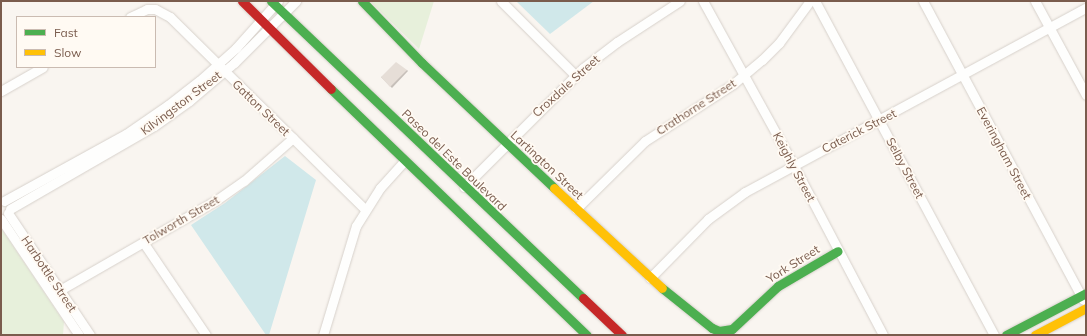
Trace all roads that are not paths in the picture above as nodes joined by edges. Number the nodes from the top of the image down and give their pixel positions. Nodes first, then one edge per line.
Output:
1 (242, 1) edge
2 (296, 1) edge
3 (362, 1) edge
4 (501, 1) edge
5 (680, 1) edge
6 (703, 1) edge
7 (810, 1) edge
8 (815, 1) edge
9 (923, 1) edge
10 (1035, 1) edge
11 (275, 2) edge
12 (1086, 8) edge
13 (284, 13) junction
14 (132, 16) edge
15 (260, 19) junction
16 (269, 28) junction
17 (1050, 28) junction
18 (217, 65) junction
19 (41, 68) edge
20 (224, 72) junction
21 (576, 75) junction
22 (744, 75) junction
23 (962, 75) junction
24 (1, 91) edge
25 (1086, 95) edge
26 (880, 121) junction
27 (292, 138) junction
28 (506, 143) junction
29 (404, 161) junction
30 (793, 164) junction
31 (464, 187) junction
32 (3, 201) edge
33 (365, 209) junction
34 (576, 209) junction
35 (5, 214) edge
36 (143, 242) junction
37 (838, 251) junction
38 (650, 278) junction
39 (60, 290) junction
40 (1083, 294) edge
41 (1086, 307) edge
42 (726, 332) joint
43 (82, 333) edge
44 (206, 335) edge
45 (323, 335) edge
46 (588, 335) edge
47 (622, 335) edge
48 (883, 335) edge
49 (994, 335) edge
50 (1006, 335) edge
51 (1035, 335) edge

1 - 15 main road
2 - 13 street, Kilvingston Street
3 - 28 main road, Lartington Street
4 - 21 street
5 - 21 street, Croxdale Street
6 - 22 street, Keighly Street
7 - 22 street, Crathorne Street
8 - 26 street, Selby Street
9 - 23 street, Everingham Street
10 - 17 street
11 - 13 main road, Paseo del Este Boulevard
11 - 15 street, Kilvingston Street
12 - 17 street, Caterick Street
13 - 16 street, Kilvingston Street
13 - 31 main road, Paseo del Este Boulevard
14 - 18 street, Gatton Street
15 - 16 main road
15 - 18 street, Kilvingston Street
16 - 20 street, Kilvingston Street
16 - 29 main road
17 - 23 street, Caterick Street
17 - 25 street
18 - 20 street, Gatton Street
18 - 32 street, Kilvingston Street
19 - 24 street
20 - 27 street, Gatton Street
20 - 35 street, Kilvingston Street
21 - 28 street, Croxdale Street
22 - 30 street, Keighly Street
22 - 34 street, Crathorne Street
23 - 26 street, Caterick Street
23 - 40 street, Everingham Street
26 - 30 street, Caterick Street
26 - 49 street, Selby Street
27 - 33 street, Gatton Street
27 - 36 street, Tolworth Street
28 - 31 street, Croxdale Street
28 - 34 main road, Lartington Street
29 - 33 street
29 - 46 main road
30 - 37 street, Keighly Street
30 - 38 street, Caterick Street
31 - 47 main road, Paseo del Este Boulevard
32 - 35 street
33 - 45 street
34 - 38 main road, Lartington Street
35 - 39 street, Harbottle Street
35 - 43 street, Harbottle Street
36 - 39 street, Tolworth Street
36 - 44 street
37 - 42 main road, York Street
37 - 48 street, Keighly Street
38 - 42 main road, Lartington Street
39 - 43 street, Harbottle Street
40 - 41 street, Everingham Street
40 - 50 main road
41 - 51 main road

